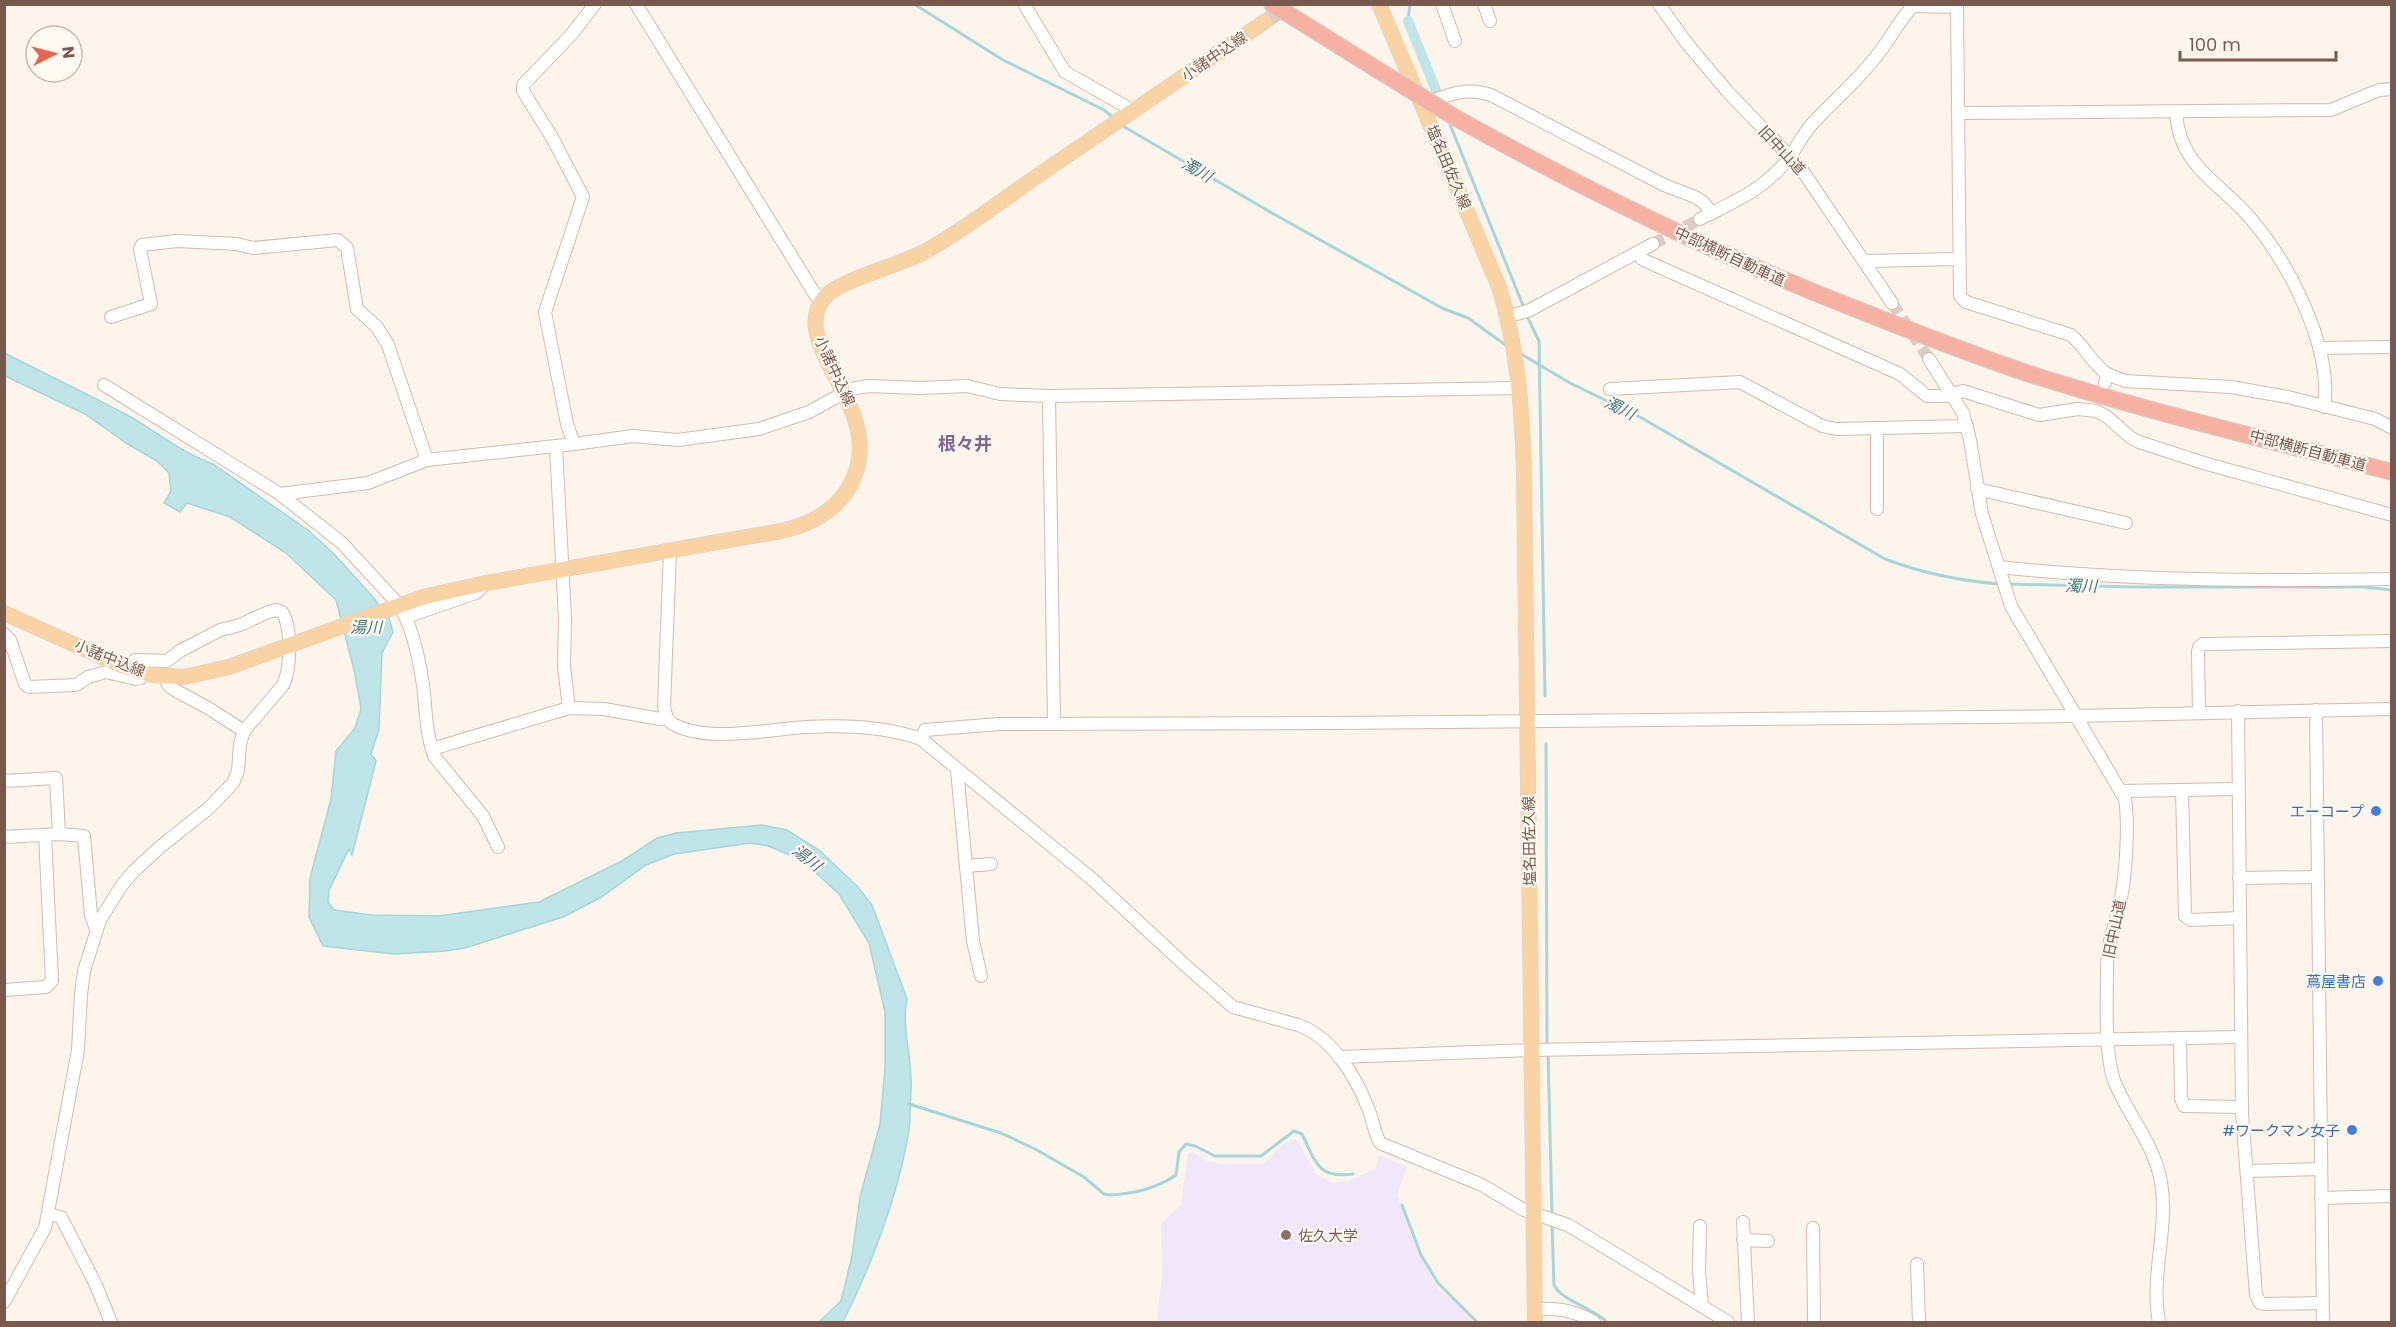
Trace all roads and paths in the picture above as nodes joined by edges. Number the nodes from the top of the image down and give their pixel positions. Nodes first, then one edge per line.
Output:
1 (595, 4) edge
2 (636, 4) edge
3 (1024, 4) edge
4 (1272, 4) edge
5 (1379, 4) edge
6 (1442, 4) edge
7 (1484, 4) edge
8 (1659, 4) edge
9 (1957, 6) edge
10 (1490, 21) dead end
11 (1264, 22) tunnel mouth
12 (1455, 41) dead end
13 (2391, 89) edge
14 (1423, 105) junction
15 (1130, 113) junction
16 (2176, 113) junction
17 (1959, 114) junction
18 (1790, 156) junction
19 (1712, 213) junction
20 (1700, 219) tunnel mouth
21 (1653, 244) tunnel mouth
22 (1638, 252) junction
23 (1959, 259) junction
24 (1865, 261) junction
25 (1893, 303) tunnel mouth
26 (821, 304) junction
27 (1519, 314) junction
28 (111, 317) dead end
29 (2391, 347) edge
30 (2319, 348) junction
31 (1929, 359) tunnel mouth
32 (104, 386) dead end
33 (1520, 388) junction
34 (1610, 389) dead end
35 (844, 392) junction
36 (1952, 394) junction
37 (1049, 396) junction
38 (2324, 407) junction
39 (1967, 426) junction
40 (1877, 428) junction
41 (2391, 428) edge
42 (2224, 429) junction
43 (574, 444) junction
44 (556, 447) junction
45 (427, 460) junction
46 (2391, 463) edge
47 (2391, 472) edge
48 (1977, 489) junction
49 (280, 494) junction
50 (1877, 509) dead end
51 (2391, 515) edge
52 (2126, 523) dead end
53 (670, 551) junction
54 (1999, 569) junction
55 (562, 570) junction
56 (2391, 579) edge
57 (400, 609) junction
58 (4, 613) edge
59 (4, 634) edge
60 (2391, 641) edge
61 (291, 644) junction
62 (128, 667) junction
63 (144, 672) junction
64 (166, 677) junction
65 (569, 708) junction
66 (2391, 709) edge
67 (2316, 710) junction
68 (2238, 711) junction
69 (2199, 712) junction
70 (2075, 716) junction
71 (667, 718) junction
72 (1526, 721) junction
73 (1054, 723) junction
74 (244, 731) junction
75 (921, 739) junction
76 (432, 749) junction
77 (957, 770) junction
78 (4, 781) edge
79 (2238, 789) junction
80 (2182, 790) junction
81 (2122, 791) junction
82 (59, 834) junction
83 (45, 835) junction
84 (4, 837) edge
85 (498, 847) dead end
86 (991, 864) dead end
87 (966, 866) junction
88 (2317, 877) junction
89 (2239, 878) junction
90 (2240, 918) junction
91 (96, 929) junction
92 (981, 976) dead end
93 (4, 990) edge
94 (2241, 1037) junction
95 (2180, 1038) junction
96 (2109, 1039) junction
97 (1544, 1050) junction
98 (1339, 1057) junction
99 (2242, 1107) junction
100 (2321, 1169) junction
101 (2247, 1171) junction
102 (2391, 1196) edge
103 (2321, 1198) junction
104 (48, 1214) junction
105 (1545, 1217) junction
106 (1743, 1222) dead end
107 (1813, 1228) dead end
108 (1704, 1234) dead end
109 (1743, 1240) junction
110 (1767, 1240) dead end
111 (1917, 1263) dead end
112 (4, 1302) edge
113 (2322, 1303) junction
114 (1702, 1306) junction
115 (1535, 1316) edge
116 (111, 1323) edge
117 (1594, 1323) edge
118 (1728, 1323) edge
119 (1748, 1323) edge
120 (1814, 1323) edge
121 (1919, 1323) edge
122 (2159, 1323) edge
123 (2323, 1323) edge

1 - 43 street
2 - 26 street
3 - 15 street
4 - 42 highway, 中部横断自動車道, bridge
5 - 14 main road, 塩名田佐久線
6 - 12 street
7 - 10 street
8 - 18 street, 旧中山道
9 - 17 street
9 - 18 street
11 - 15 main road, 小諸中込線
13 - 16 street
14 - 19 street
14 - 27 main road, 塩名田佐久線
15 - 26 main road, 小諸中込線
16 - 17 street
16 - 30 street
17 - 23 street
18 - 19 street
18 - 24 street, 旧中山道
19 - 20 street
21 - 22 street
22 - 27 street
22 - 36 street
23 - 24 street
23 - 38 street
24 - 25 street, 旧中山道
26 - 35 main road, 小諸中込線
27 - 33 main road, 塩名田佐久線
28 - 45 street
29 - 30 street
30 - 38 street
31 - 36 street
32 - 49 street
33 - 37 street
33 - 72 main road, 塩名田佐久線
34 - 40 street
35 - 37 street
35 - 43 street
35 - 53 main road, 小諸中込線
36 - 39 street
36 - 51 street
37 - 73 street
38 - 41 street
39 - 40 street
39 - 48 street
40 - 50 street
42 - 46 highway, 中部横断自動車道
42 - 47 highway, 中部横断自動車道
43 - 44 street
44 - 45 street
44 - 55 street
45 - 49 street
48 - 52 street
48 - 54 street
49 - 57 street
53 - 55 main road, 小諸中込線
53 - 71 street
54 - 56 street
54 - 70 street, 旧中山道
55 - 57 main road, 小諸中込線
55 - 65 street
57 - 61 main road, 小諸中込線
57 - 76 street
58 - 62 main road, 小諸中込線
59 - 63 street
60 - 69 street
61 - 62 street
61 - 64 main road, 小諸中込線
61 - 74 street
62 - 63 main road, 小諸中込線
63 - 64 main road, 小諸中込線
64 - 74 street
65 - 71 street
65 - 76 street
66 - 67 street
67 - 68 street
67 - 88 street
68 - 69 street
68 - 79 street
69 - 70 street
70 - 72 street
70 - 81 street, 旧中山道
71 - 75 street
72 - 73 street
72 - 97 main road, 塩名田佐久線
73 - 75 street
74 - 91 street
75 - 77 street
76 - 85 street
77 - 87 street
77 - 98 street
78 - 82 street
79 - 80 street
79 - 89 street
80 - 81 street
80 - 90 street
81 - 96 street, 旧中山道
82 - 83 street
82 - 91 street
83 - 84 street
83 - 93 street
86 - 87 street
87 - 92 street
88 - 89 street
88 - 100 street
89 - 90 street
90 - 94 street
91 - 104 street
94 - 95 street
94 - 99 street
95 - 96 street
95 - 99 street
96 - 97 street
96 - 122 street, 旧中山道
97 - 98 street
97 - 105 main road, 塩名田佐久線
98 - 105 street
99 - 101 street
100 - 101 street
100 - 103 street
101 - 113 street
102 - 103 street
103 - 113 street
104 - 112 street
104 - 116 street
105 - 114 street
105 - 115 main road, 塩名田佐久線
106 - 109 street
107 - 120 street
108 - 114 street
109 - 110 street
109 - 119 street
111 - 121 street
113 - 123 street
114 - 118 street
115 - 117 street

